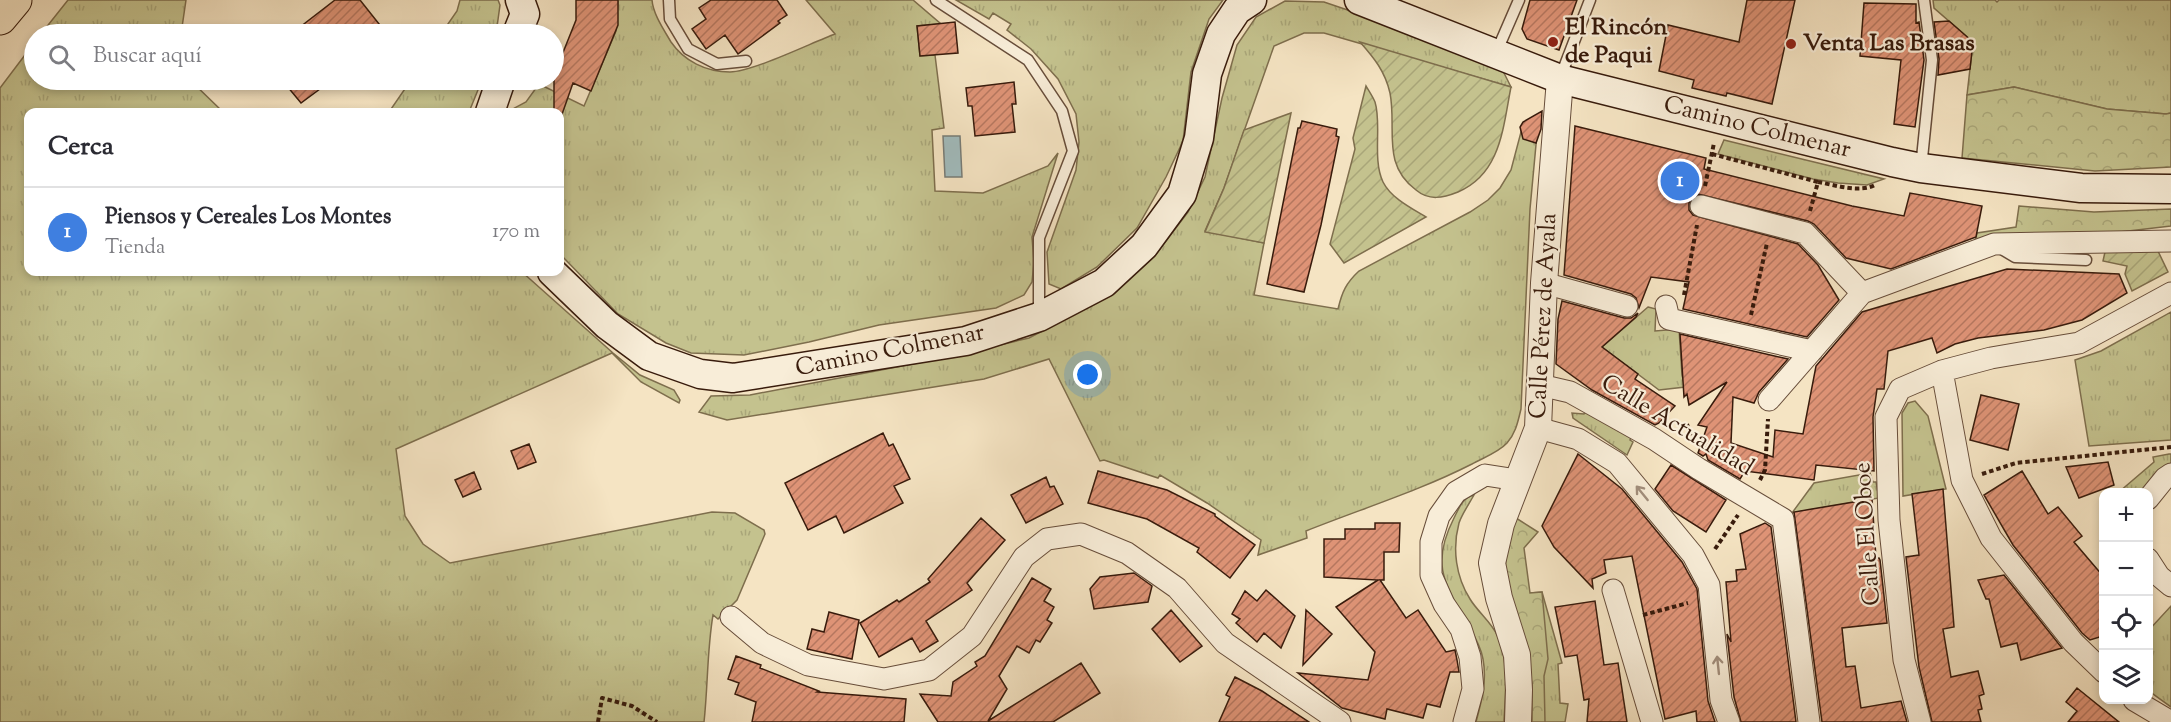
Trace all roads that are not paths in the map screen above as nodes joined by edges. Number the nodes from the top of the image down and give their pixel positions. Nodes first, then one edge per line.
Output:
1 (15, 0) edge
2 (520, 0) edge
3 (669, 0) edge
4 (936, 0) edge
5 (1252, 0) edge
6 (1359, 0) edge
7 (1519, 0) edge
8 (1590, 0) edge
9 (1924, 0) edge
10 (0, 18) edge
11 (521, 24) edge
12 (1496, 54) junction
13 (746, 61) dead end
14 (1560, 79) junction
15 (498, 90) edge
16 (491, 108) edge
17 (1921, 168) junction
18 (2171, 189) edge
19 (1701, 206) dead end
20 (2171, 241) edge
21 (1994, 244) junction
22 (2086, 260) dead end
23 (556, 276) edge
24 (1544, 283) junction
25 (2171, 285) edge
26 (1862, 293) junction
27 (2171, 293) edge
28 (1627, 306) dead end
29 (1666, 306) dead end
30 (2144, 309) junction
31 (1039, 317) junction
32 (1812, 351) junction
33 (1942, 371) junction
34 (1540, 385) junction
35 (1769, 400) road end
36 (1538, 428) junction
37 (2171, 474) edge
38 (1517, 480) junction
39 (2153, 493) edge
40 (2153, 567) edge
41 (2171, 586) edge
42 (1613, 590) dead end
43 (731, 617) dead end
44 (2099, 668) edge
45 (2142, 704) edge
46 (1340, 722) edge
47 (1464, 722) edge
48 (1518, 722) edge
49 (1652, 722) edge
50 (1729, 722) edge
51 (1809, 722) edge
52 (1920, 722) edge
53 (2171, 722) edge

1 - 10 highway
2 - 11 main road
3 - 13 lane
4 - 31 lane
5 - 31 main road, Camino Colmenar
6 - 12 main road, Camino Colmenar
7 - 12 lane
8 - 14 lane
9 - 17 lane
12 - 14 main road, Camino Colmenar
14 - 17 main road, Camino Colmenar
14 - 24 street, Calle Pérez de Ayala
15 - 16 main road
17 - 18 main road, Camino Colmenar
19 - 26 street
20 - 21 street
21 - 22 lane
21 - 26 street
23 - 31 main road, Camino Colmenar
24 - 28 street
24 - 34 street, Calle Pérez de Ayala
25 - 30 street
26 - 32 street
27 - 30 street
29 - 32 street
30 - 33 street, Calle El Oboe
32 - 35 street
33 - 44 street
33 - 52 street, Calle El Oboe
34 - 36 street, Calle Pérez de Ayala
34 - 51 street, Calle Actualidad
36 - 38 street, Calle Pérez de Ayala
50 -> 36 street
37 - 39 street
38 - 47 street
38 - 48 street, Calle Pérez de Ayala
40 - 41 street
42 - 49 street
43 - 46 street
45 - 53 street

